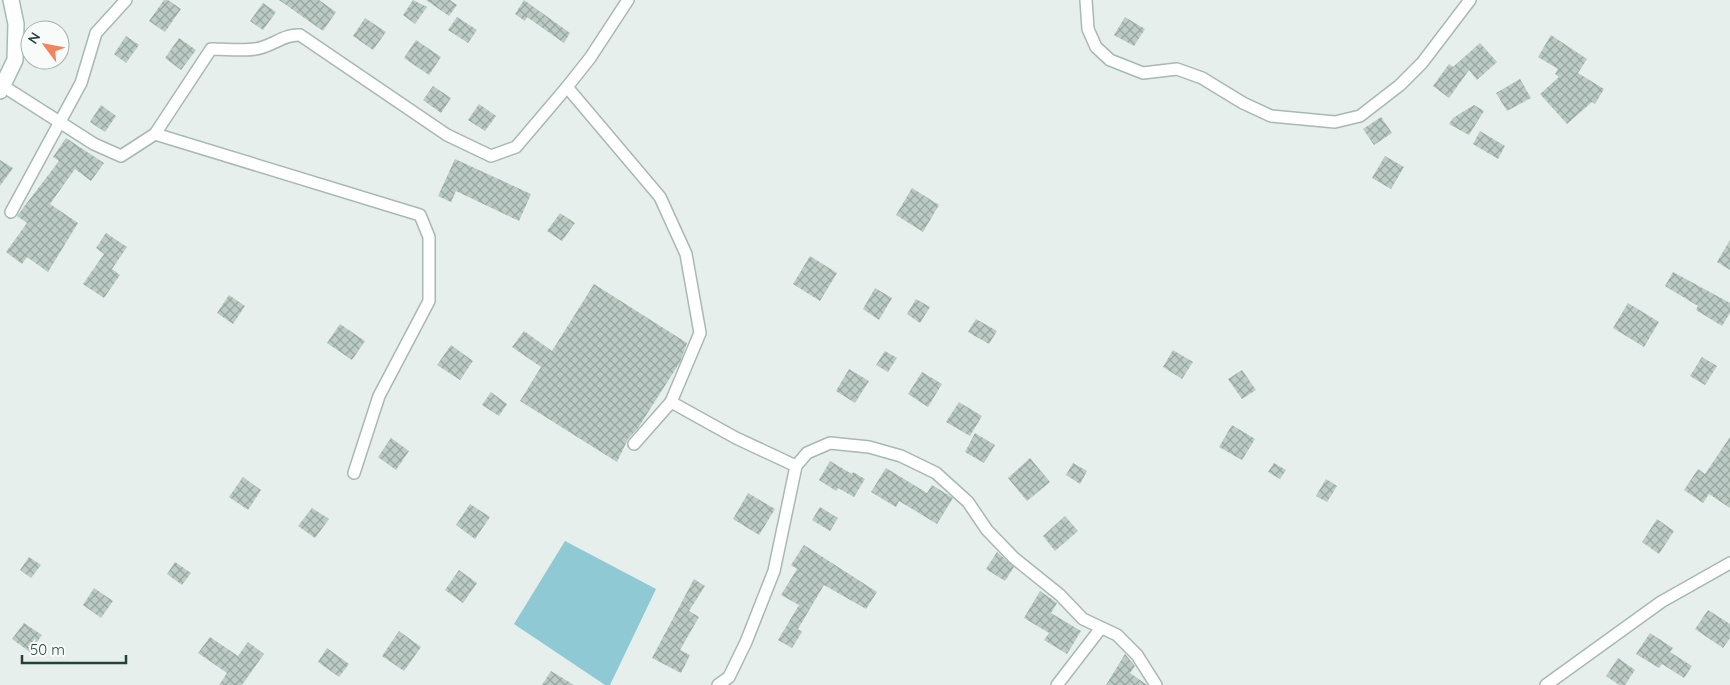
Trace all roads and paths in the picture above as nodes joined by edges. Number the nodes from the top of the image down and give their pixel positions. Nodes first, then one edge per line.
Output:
1 (11, 0) edge
2 (126, 0) edge
3 (628, 0) edge
4 (1086, 0) edge
5 (1470, 0) edge
6 (567, 87) junction
7 (1, 89) edge
8 (58, 122) junction
9 (155, 134) junction
10 (11, 212) dead end
11 (671, 402) junction
12 (634, 444) dead end
13 (796, 466) junction
14 (354, 473) dead end
15 (1730, 563) edge
16 (1101, 628) junction
17 (718, 685) edge
18 (1057, 685) edge
19 (1156, 685) edge
20 (1546, 685) edge

1 - 7 street
2 - 8 street
3 - 6 street
4 - 5 street
6 - 9 street
6 - 11 street
7 - 8 street
8 - 9 street
8 - 10 street
9 - 14 street
11 - 12 street
11 - 13 street
13 - 16 street
13 - 17 street
15 - 20 street
16 - 18 street
16 - 19 street

